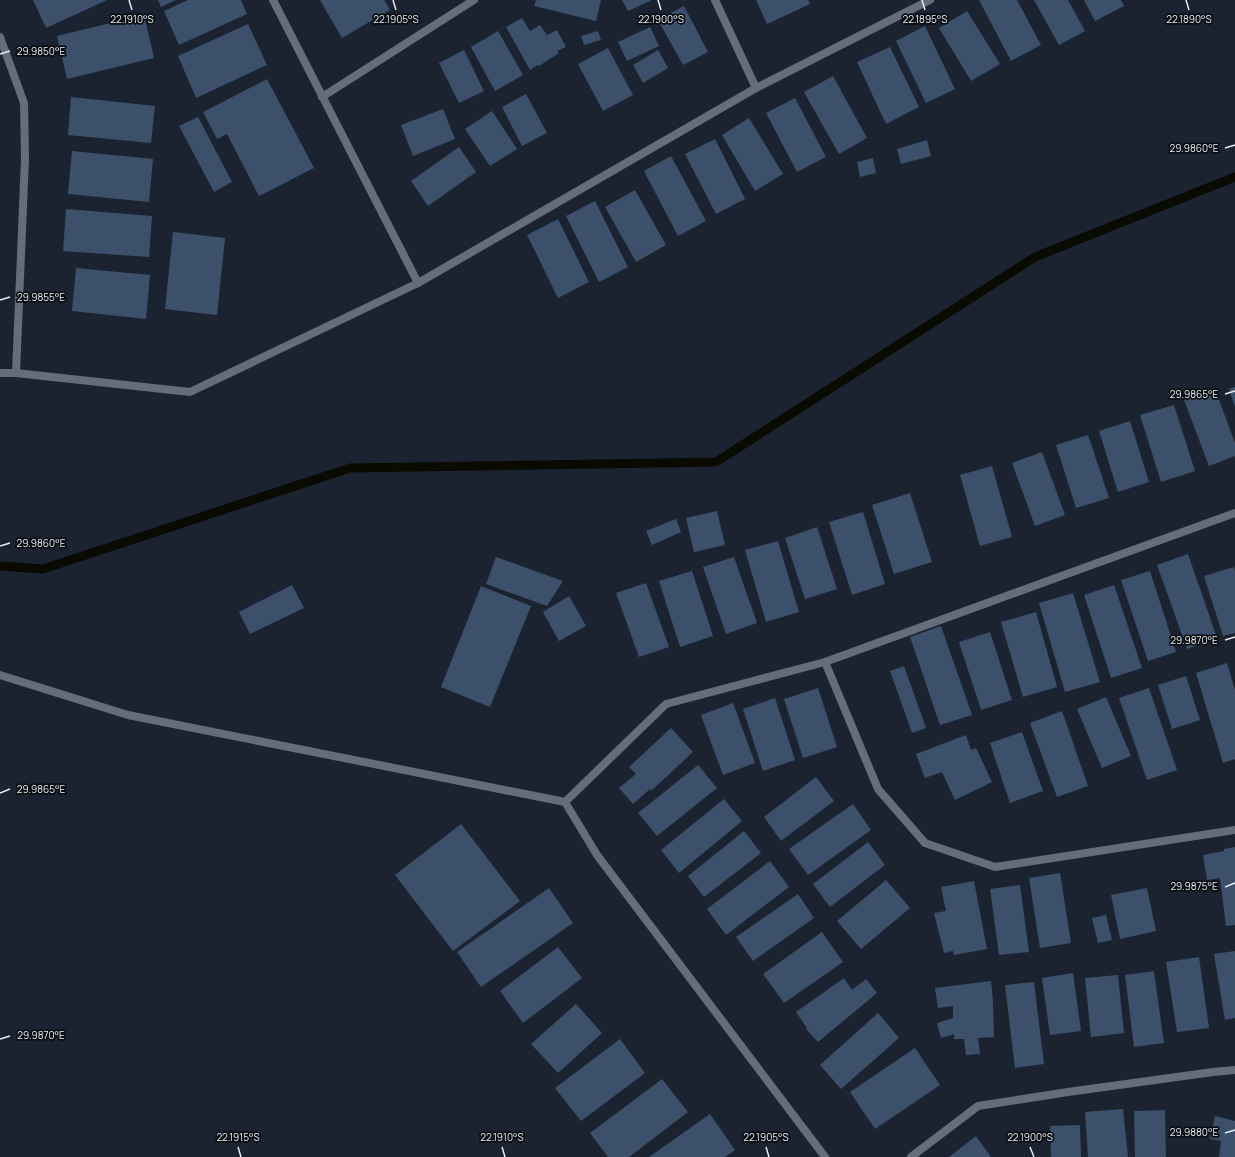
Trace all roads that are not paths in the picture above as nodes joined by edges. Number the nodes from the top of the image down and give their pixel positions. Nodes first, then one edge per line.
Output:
1 (273, 0) edge
2 (474, 0) edge
3 (715, 0) edge
4 (930, 0) edge
5 (0, 37) edge
6 (756, 88) junction
7 (322, 97) junction
8 (418, 283) junction
9 (0, 373) edge
10 (16, 374) junction
11 (1235, 513) edge
12 (825, 662) junction
13 (0, 675) edge
14 (565, 802) junction
15 (1235, 830) edge
16 (1235, 1070) edge
17 (826, 1157) edge
18 (911, 1157) edge

1 - 7 street
2 - 7 street
3 - 6 street
4 - 6 street
5 - 10 street
6 - 8 street
7 - 8 street
8 - 10 street
9 - 10 street
11 - 12 street
12 - 14 street
12 - 15 street
13 - 14 street
14 - 17 street
16 - 18 street

